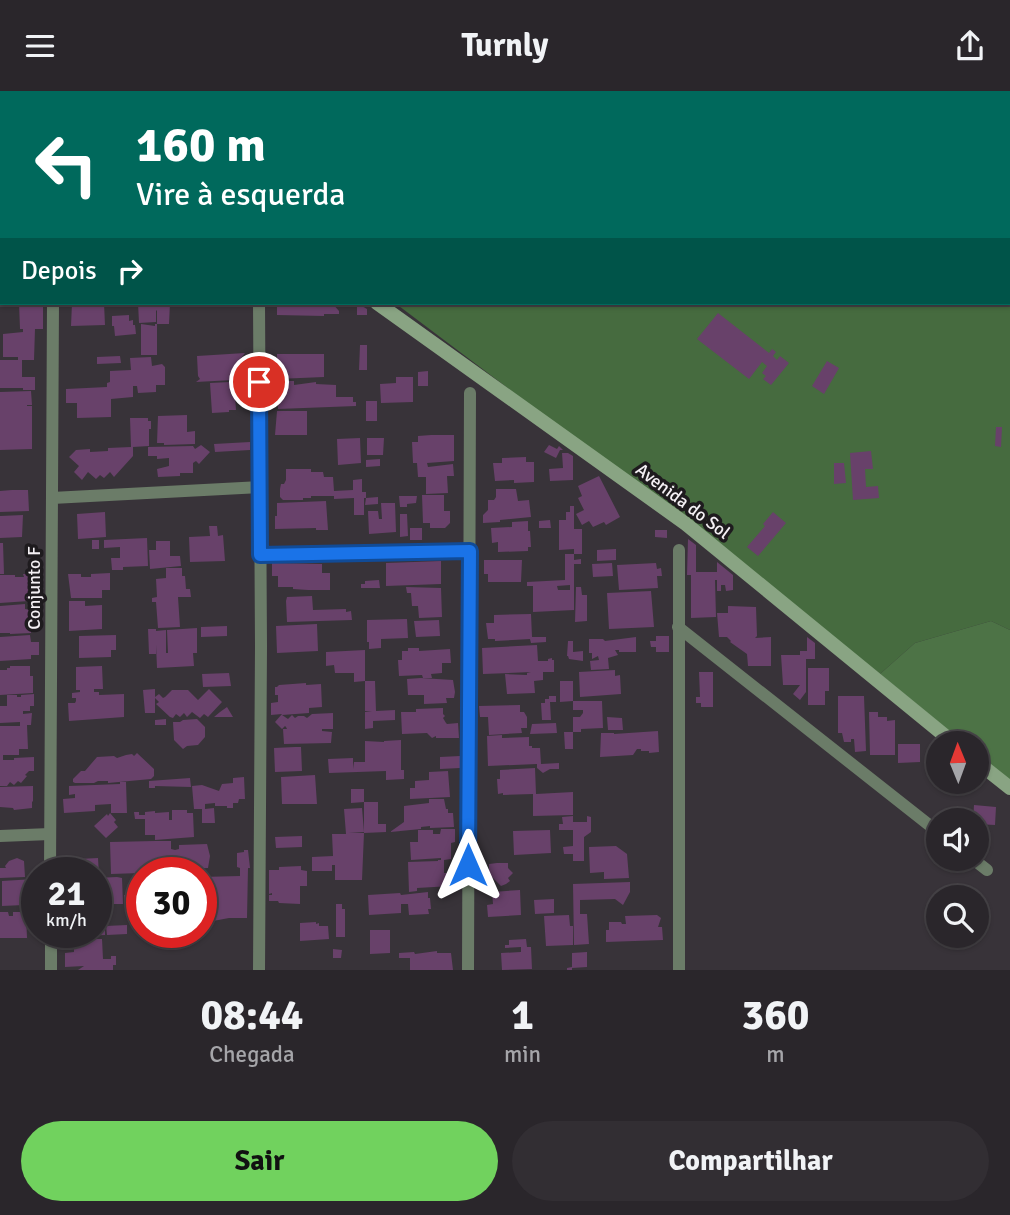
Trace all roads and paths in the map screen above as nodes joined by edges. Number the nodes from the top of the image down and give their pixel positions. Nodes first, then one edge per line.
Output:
1 (53, 305) edge
2 (259, 305) edge
3 (380, 305) edge
4 (470, 393) dead end
5 (260, 487) junction
6 (52, 498) junction
7 (679, 550) dead end
8 (470, 551) junction
9 (260, 555) junction
10 (678, 627) junction
11 (940, 731) edge
12 (989, 771) edge
13 (1010, 788) edge
14 (926, 823) edge
15 (50, 834) junction
16 (0, 836) edge
17 (50, 857) edge
18 (51, 948) edge
19 (51, 970) edge
20 (259, 970) edge
21 (468, 970) edge
22 (679, 970) edge

1 - 6 street, Conjunto F
2 - 5 street
3 - 11 street, Avenida do Sol
4 - 8 street
5 - 6 street
5 - 9 street
6 - 15 street, Conjunto F
7 - 10 street
8 - 9 street
8 - 21 street
9 - 20 street
10 - 14 street
10 - 22 street
12 - 13 street
15 - 16 street
15 - 17 street, Conjunto F
18 - 19 street

